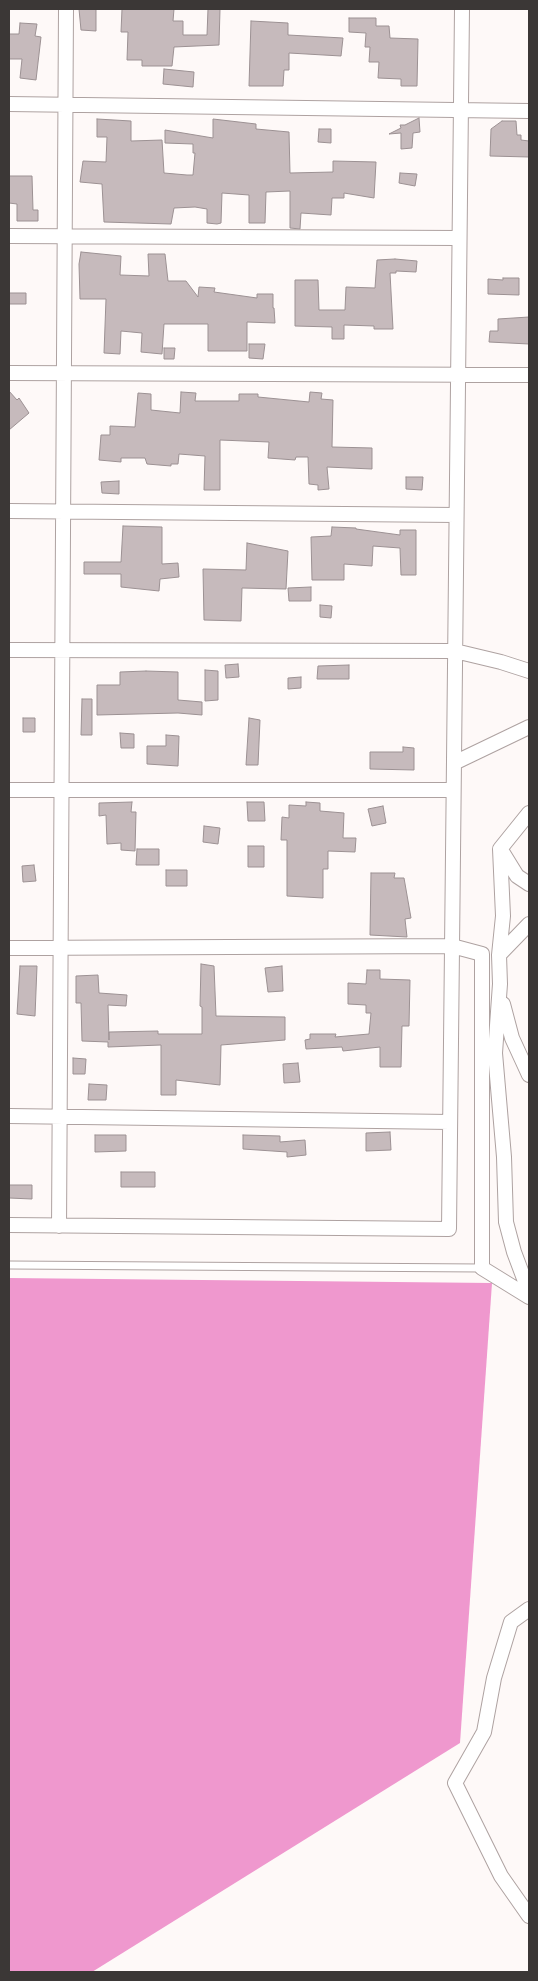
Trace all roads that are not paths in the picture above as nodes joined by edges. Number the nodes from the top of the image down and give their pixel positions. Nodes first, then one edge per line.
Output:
1 (66, 9) edge
2 (462, 9) edge
3 (9, 104) edge
4 (66, 104) junction
5 (460, 109) junction
6 (529, 110) edge
7 (9, 236) edge
8 (65, 237) junction
9 (458, 238) junction
10 (9, 373) edge
11 (64, 373) junction
12 (457, 374) junction
13 (529, 375) edge
14 (9, 511) edge
15 (63, 511) junction
16 (456, 515) junction
17 (9, 650) edge
18 (62, 650) junction
19 (455, 652) junction
20 (529, 671) edge
21 (529, 727) edge
22 (454, 763) junction
23 (9, 790) edge
24 (62, 790) junction
25 (453, 790) junction
26 (529, 812) edge
27 (500, 849) junction
28 (529, 884) edge
29 (529, 924) edge
30 (452, 946) junction
31 (9, 948) edge
32 (61, 948) junction
33 (499, 955) junction
34 (500, 984) junction
35 (529, 1075) edge
36 (9, 1116) edge
37 (60, 1116) junction
38 (450, 1122) junction
39 (9, 1226) edge
40 (59, 1226) junction
41 (9, 1265) edge
42 (482, 1268) junction
43 (529, 1292) edge
44 (529, 1297) edge
45 (529, 1609) edge
46 (529, 1916) edge

1 - 4 street
2 - 5 street
3 - 4 street
4 - 5 street
4 - 8 street
5 - 6 street
5 - 9 street
7 - 8 street
8 - 9 street
8 - 11 street
9 - 12 street
10 - 11 street
11 - 12 street
11 - 15 street
12 - 13 street
12 - 16 street
14 - 15 street
15 - 16 street
15 - 18 street
16 - 19 street
17 - 18 street
18 - 19 street
18 - 24 street
19 - 20 street
19 - 22 street
21 - 22 street
22 - 25 street
23 - 24 street
24 - 25 street
24 - 32 street
25 - 30 street
26 - 27 street
27 - 28 street
27 - 33 street
29 - 33 street
30 - 32 street
30 - 38 street
30 - 42 street
31 - 32 street
32 - 37 street
33 - 34 street
34 - 35 street
34 - 43 street
36 - 37 street
37 - 38 street
37 - 40 street
38 - 40 street
39 - 40 street
41 - 42 lane
42 - 44 street
45 - 46 street

